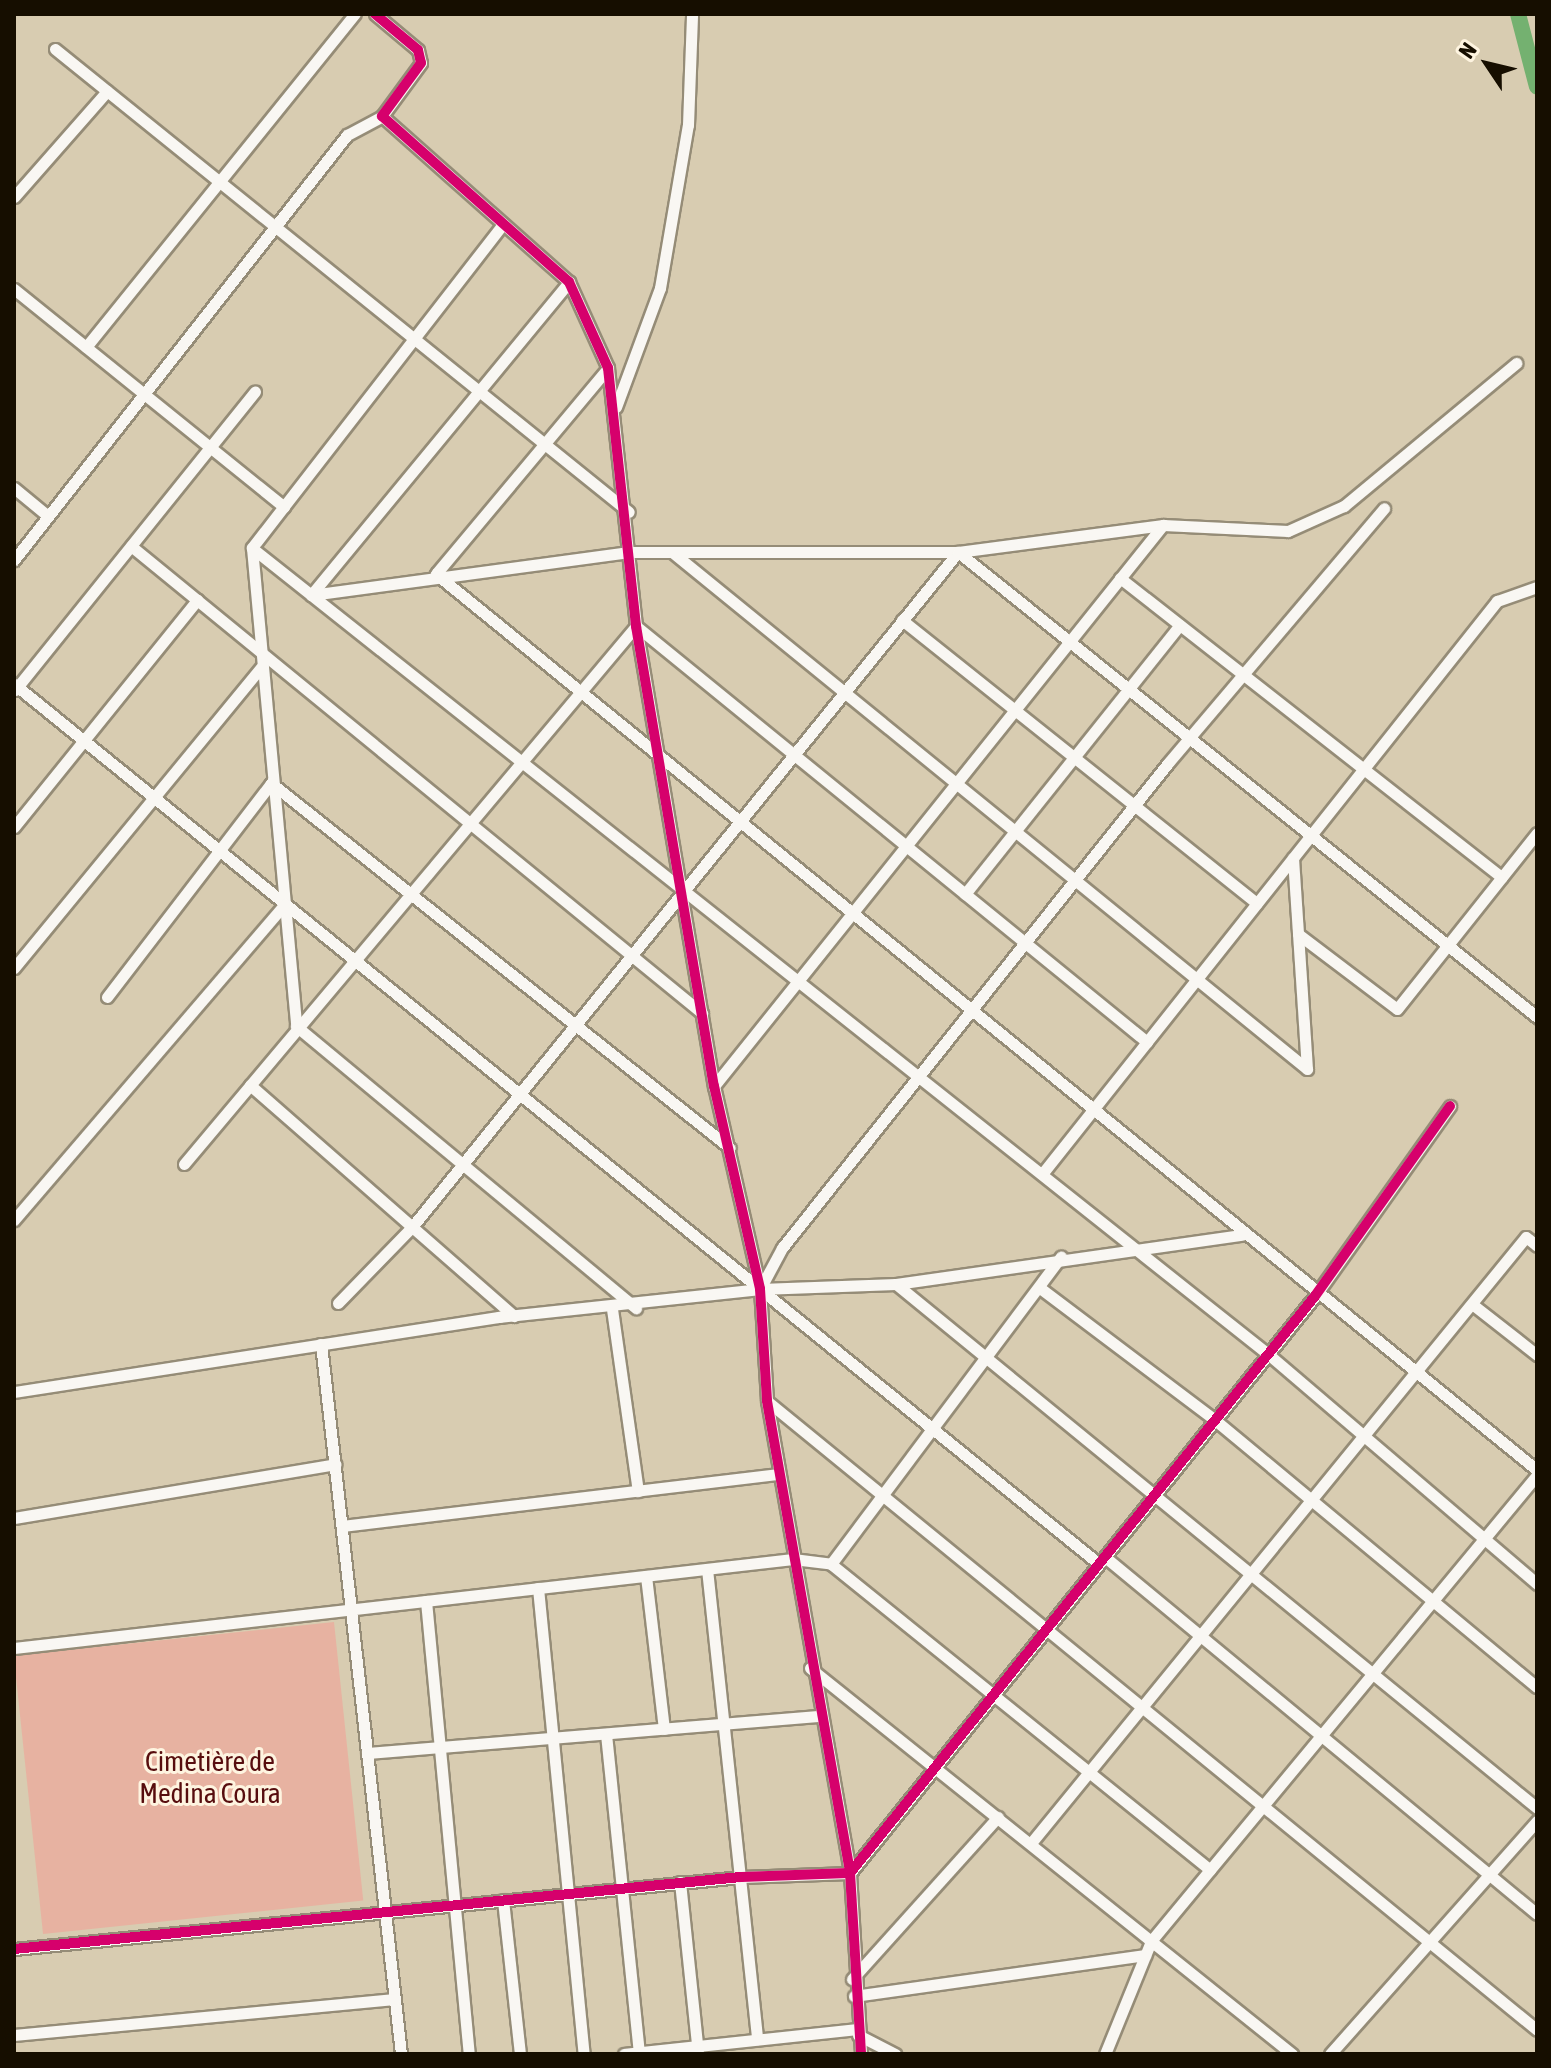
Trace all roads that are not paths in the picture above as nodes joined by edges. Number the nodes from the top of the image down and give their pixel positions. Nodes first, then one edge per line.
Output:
1 (355, 14) edge
2 (375, 14) edge
3 (692, 14) edge
4 (55, 49) dead end
5 (107, 91) junction
6 (382, 116) junction
7 (218, 183) junction
8 (14, 197) edge
9 (503, 224) junction
10 (271, 227) junction
11 (569, 282) junction
12 (14, 289) edge
13 (413, 340) junction
14 (86, 347) junction
15 (1516, 363) dead end
16 (608, 368) junction
17 (255, 392) dead end
18 (478, 392) junction
19 (144, 395) junction
20 (615, 407) junction
21 (544, 445) junction
22 (207, 446) junction
23 (14, 488) edge
24 (284, 507) junction
25 (1384, 508) dead end
26 (629, 512) junction
27 (48, 516) junction
28 (1163, 525) junction
29 (131, 546) junction
30 (252, 548) junction
31 (631, 552) junction
32 (671, 552) junction
33 (958, 552) junction
34 (14, 560) edge
35 (436, 574) junction
36 (1120, 578) junction
37 (1537, 587) edge
38 (311, 595) junction
39 (197, 600) junction
40 (902, 620) junction
41 (1180, 625) junction
42 (636, 626) junction
43 (1068, 642) junction
44 (259, 650) junction
45 (261, 667) junction
46 (1243, 674) junction
47 (15, 687) edge
48 (1127, 690) junction
49 (580, 692) junction
50 (844, 692) junction
51 (1017, 706) junction
52 (1187, 739) junction
53 (84, 741) junction
54 (794, 754) junction
55 (1076, 755) junction
56 (662, 758) junction
57 (523, 760) junction
58 (1364, 769) junction
59 (271, 783) junction
60 (955, 783) junction
61 (154, 797) junction
62 (1135, 803) junction
63 (739, 822) junction
64 (468, 825) junction
65 (14, 827) edge
66 (1014, 831) junction
67 (1537, 833) edge
68 (1309, 838) junction
69 (905, 845) junction
70 (220, 851) junction
71 (1293, 858) junction
72 (1502, 877) junction
73 (1074, 880) junction
74 (686, 887) junction
75 (411, 894) junction
76 (965, 894) junction
77 (1257, 903) junction
78 (285, 904) junction
79 (851, 912) junction
80 (1298, 934) junction
81 (1025, 942) junction
82 (1447, 946) junction
83 (630, 956) junction
84 (354, 960) junction
85 (14, 968) edge
86 (796, 979) junction
87 (1196, 979) junction
88 (107, 997) dead end
89 (971, 1010) junction
90 (702, 1013) junction
91 (1537, 1017) edge
92 (577, 1022) junction
93 (296, 1026) junction
94 (1147, 1042) junction
95 (918, 1076) junction
96 (250, 1085) junction
97 (714, 1086) junction
98 (519, 1094) junction
99 (1450, 1106) dead end
100 (1093, 1110) junction
101 (730, 1148) junction
102 (464, 1162) junction
103 (184, 1164) dead end
104 (1042, 1174) junction
105 (14, 1220) edge
106 (412, 1227) junction
107 (1242, 1235) junction
108 (1537, 1246) edge
109 (1134, 1247) junction
110 (1061, 1257) junction
111 (896, 1284) junction
112 (1040, 1288) junction
113 (760, 1289) junction
114 (1315, 1296) junction
115 (338, 1303) dead end
116 (1472, 1304) junction
117 (636, 1308) junction
118 (612, 1309) junction
119 (514, 1316) junction
120 (321, 1344) junction
121 (1268, 1354) junction
122 (988, 1355) junction
123 (1537, 1355) edge
124 (1417, 1372) junction
125 (14, 1392) edge
126 (767, 1401) junction
127 (1215, 1420) junction
128 (932, 1429) junction
129 (1361, 1440) junction
130 (335, 1464) junction
131 (1537, 1472) edge
132 (779, 1474) junction
133 (638, 1491) junction
134 (1157, 1491) junction
135 (882, 1496) junction
136 (1311, 1500) junction
137 (14, 1518) edge
138 (342, 1526) junction
139 (1485, 1540) junction
140 (793, 1559) junction
141 (1102, 1560) junction
142 (831, 1564) junction
143 (707, 1569) junction
144 (1253, 1572) junction
145 (646, 1576) junction
146 (1537, 1584) edge
147 (538, 1588) junction
148 (426, 1601) junction
149 (1434, 1602) junction
150 (351, 1610) junction
151 (1047, 1629) junction
152 (1200, 1636) junction
153 (14, 1648) edge
154 (810, 1668) junction
155 (1374, 1673) junction
156 (1537, 1687) edge
157 (993, 1696) junction
158 (1141, 1707) junction
159 (818, 1716) junction
160 (723, 1724) junction
161 (664, 1729) junction
162 (606, 1734) junction
163 (1322, 1736) junction
164 (553, 1738) junction
165 (440, 1747) junction
166 (367, 1753) junction
167 (936, 1766) junction
168 (1086, 1774) junction
169 (1263, 1807) junction
170 (1537, 1808) edge
171 (998, 1817) junction
172 (1537, 1821) edge
173 (1031, 1843) junction
174 (1210, 1870) junction
175 (850, 1873) junction
176 (1489, 1874) junction
177 (740, 1877) junction
178 (680, 1882) junction
179 (622, 1888) junction
180 (568, 1894) junction
181 (503, 1900) junction
182 (455, 1905) junction
183 (385, 1912) junction
184 (1537, 1914) edge
185 (1151, 1941) junction
186 (1429, 1942) junction
187 (14, 1949) edge
188 (1145, 1955) junction
189 (852, 1979) junction
190 (854, 1996) junction
191 (394, 1999) junction
192 (1537, 2030) edge
193 (857, 2032) junction
194 (14, 2035) edge
195 (757, 2039) junction
196 (698, 2050) edge
197 (639, 2053) edge
198 (401, 2054) edge
199 (469, 2054) edge
200 (520, 2054) edge
201 (584, 2054) edge
202 (624, 2054) edge
203 (861, 2054) edge
204 (895, 2054) edge
205 (1105, 2054) edge
206 (1292, 2054) edge
207 (1330, 2054) edge

1 - 7 street
2 - 6 street
3 - 20 street
4 - 5 street
5 - 7 street
5 - 8 street
6 - 9 street
6 - 10 street
7 - 10 street
7 - 14 street
9 - 11 street
9 - 13 street
10 - 13 street
10 - 19 street
11 - 16 street
11 - 18 street
12 - 14 street
13 - 18 street
13 - 24 street
14 - 19 street
15 - 28 street
16 - 20 street
16 - 21 street
17 - 22 street
18 - 21 street
18 - 38 street
19 - 22 street
19 - 27 street
20 - 26 street
21 - 26 street
21 - 35 street
22 - 24 street
22 - 29 street
23 - 27 street
24 - 30 street
25 - 46 street
26 - 31 street
27 - 34 street
28 - 33 street
28 - 36 street
29 - 39 street
29 - 47 street
30 - 38 street
30 - 44 street
31 - 32 street
31 - 35 street
31 - 42 street
32 - 33 street
32 - 50 street
33 - 40 street
33 - 43 street
35 - 38 street
35 - 49 street
36 - 41 street
36 - 43 street
37 - 58 street
38 - 57 street
39 - 44 street
39 - 53 street
40 - 50 street
40 - 51 street
41 - 46 street
41 - 48 street
42 - 49 street
42 - 54 street
42 - 56 street
43 - 48 street
43 - 51 street
44 - 45 street
44 - 64 street
45 - 59 street
45 - 61 street
46 - 52 street
46 - 58 street
47 - 53 street
48 - 52 street
48 - 55 street
49 - 56 street
49 - 57 street
50 - 54 street
50 - 60 street
51 - 55 street
51 - 60 street
52 - 62 street
52 - 68 street
53 - 61 street
53 - 65 street
54 - 63 street
54 - 69 street
55 - 62 street
55 - 66 street
56 - 63 street
56 - 74 street
57 - 64 street
57 - 74 street
58 - 68 street
58 - 72 street
59 - 70 street
59 - 75 street
59 - 78 street
60 - 66 street
60 - 69 street
61 - 70 street
61 - 85 street
62 - 73 street
62 - 77 street
63 - 74 street
63 - 79 street
64 - 75 street
64 - 83 street
66 - 73 street
66 - 76 street
67 - 72 street
68 - 71 street
68 - 82 street
69 - 76 street
69 - 79 street
70 - 78 street
70 - 88 street
71 - 77 street
71 - 80 street
72 - 82 street
73 - 81 street
73 - 87 street
74 - 83 street
74 - 86 street
74 - 90 street
75 - 84 street
75 - 92 street
76 - 81 street
77 - 87 street
78 - 84 street
78 - 93 street
78 - 105 street
79 - 86 street
79 - 89 street
80 - 82 street
80 - 87 street
81 - 89 street
81 - 94 street
82 - 91 street
83 - 90 street
83 - 92 street
84 - 93 street
84 - 98 street
86 - 95 street
86 - 97 street
87 - 94 street
89 - 95 street
89 - 100 street
90 - 97 street
92 - 98 street
92 - 101 street
93 - 96 street
93 - 102 street
94 - 100 street
95 - 104 street
95 - 113 street
96 - 103 street
96 - 106 street
97 - 101 street
98 - 102 street
98 - 113 street
99 - 114 street
100 - 104 street
100 - 107 street
101 - 113 street
102 - 106 street
102 - 117 street
104 - 109 street
106 - 115 street
106 - 119 street
107 - 109 street
107 - 114 street
108 - 116 street
109 - 110 street
109 - 121 street
110 - 111 street
110 - 112 street
111 - 113 street
111 - 122 street
112 - 122 street
112 - 127 street
113 - 117 street
113 - 126 street
113 - 128 street
114 - 121 street
114 - 124 street
116 - 123 street
116 - 124 street
117 - 118 street
118 - 119 street
118 - 133 street
119 - 120 street
120 - 125 street
120 - 130 street
121 - 127 street
121 - 129 street
122 - 128 street
122 - 134 street
124 - 129 street
124 - 131 street
126 - 132 street
126 - 135 street
127 - 134 street
127 - 136 street
128 - 135 street
128 - 141 street
129 - 136 street
129 - 139 street
130 - 137 street
130 - 138 street
131 - 139 street
132 - 133 street
132 - 140 street
133 - 138 street
134 - 141 street
134 - 144 street
135 - 142 street
135 - 151 street
136 - 144 street
136 - 149 street
138 - 150 street
139 - 146 street
139 - 149 street
140 - 142 street
140 - 143 street
140 - 154 street
141 - 151 street
141 - 152 street
142 - 157 street
143 - 145 street
143 - 160 street
144 - 152 street
144 - 155 street
145 - 147 street
145 - 161 street
147 - 148 street
147 - 164 street
148 - 150 street
148 - 165 street
149 - 155 street
149 - 156 street
150 - 153 street
150 - 166 street
151 - 157 street
151 - 158 street
152 - 158 street
152 - 163 street
154 - 159 street
154 - 167 street
155 - 163 street
155 - 170 street
157 - 167 street
157 - 168 street
158 - 168 street
158 - 169 street
159 - 160 street
159 - 175 street
160 - 161 street
160 - 177 street
161 - 162 street
162 - 164 street
162 - 179 street
163 - 169 street
163 - 176 street
164 - 165 street
164 - 180 street
165 - 166 street
165 - 182 street
166 - 183 street
167 - 171 street
167 - 175 street
168 - 173 street
168 - 174 street
169 - 174 street
169 - 186 street
171 - 173 street
171 - 189 street
172 - 176 street
173 - 185 street
174 - 185 street
175 - 177 street
175 - 189 street
176 - 184 street
176 - 186 street
177 - 178 street
177 - 195 street
178 - 179 street
178 - 196 street
179 - 180 street
179 - 197 street
180 - 181 street
180 - 201 street
181 - 182 street
181 - 200 street
182 - 183 street
182 - 199 street
183 - 187 street
183 - 191 street
185 - 188 street
185 - 206 street
186 - 192 street
186 - 207 street
188 - 190 street
188 - 205 street
189 - 190 street
190 - 193 street
191 - 194 street
191 - 198 street
193 - 195 street
193 - 203 street
193 - 204 street
195 - 196 street
196 - 197 street
197 - 202 street

